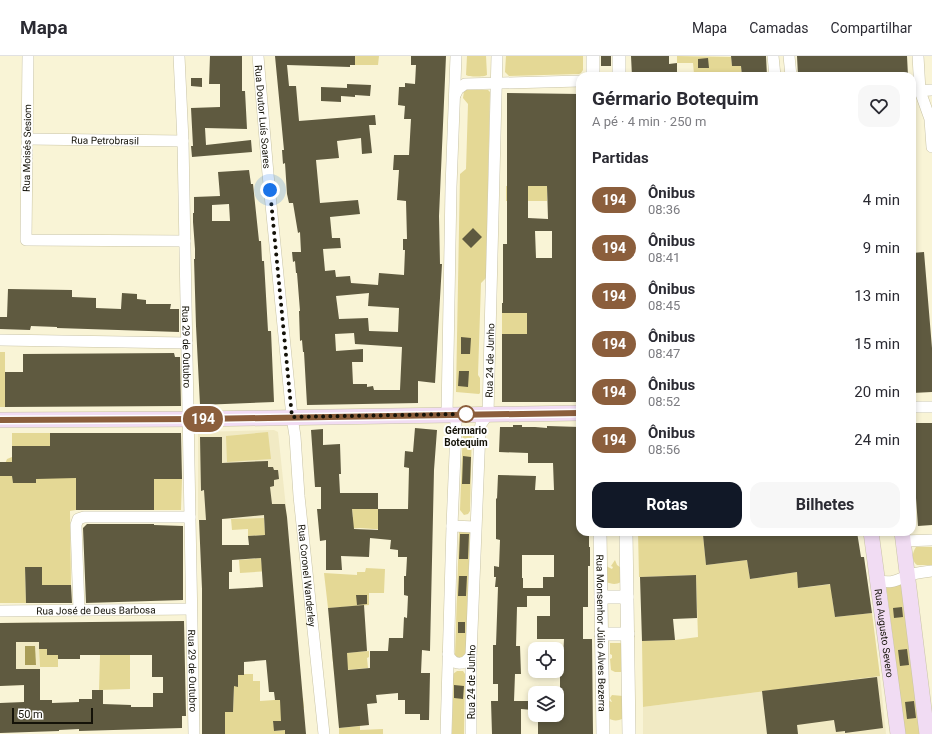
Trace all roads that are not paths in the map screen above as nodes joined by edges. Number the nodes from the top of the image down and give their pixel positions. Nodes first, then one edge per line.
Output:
1 (28, 56) edge
2 (179, 56) edge
3 (258, 56) edge
4 (456, 56) edge
5 (497, 56) edge
6 (593, 56) edge
7 (619, 56) edge
8 (773, 56) edge
9 (789, 56) edge
10 (918, 56) edge
11 (593, 72) edge
12 (619, 72) edge
13 (775, 72) edge
14 (791, 72) edge
15 (576, 81) edge
16 (497, 83) junction
17 (932, 90) edge
18 (916, 91) edge
19 (455, 95) junction
20 (931, 117) edge
21 (27, 139) junction
22 (183, 141) junction
23 (932, 147) edge
24 (185, 241) junction
25 (0, 340) edge
26 (187, 344) junction
27 (916, 407) edge
28 (932, 407) edge
29 (576, 413) edge
30 (488, 414) junction
31 (451, 415) junction
32 (292, 417) junction
33 (189, 418) junction
34 (0, 420) edge
35 (190, 517) junction
36 (452, 526) junction
37 (475, 527) junction
38 (600, 536) edge
39 (626, 536) edge
40 (872, 536) edge
41 (903, 536) edge
42 (932, 540) edge
43 (932, 571) edge
44 (908, 576) junction
45 (877, 580) junction
46 (601, 597) junction
47 (627, 597) junction
48 (191, 609) junction
49 (78, 610) junction
50 (0, 611) edge
51 (601, 634) junction
52 (628, 634) junction
53 (448, 654) junction
54 (471, 656) junction
55 (448, 675) junction
56 (471, 676) junction
57 (194, 734) edge
58 (324, 734) edge
59 (446, 734) edge
60 (471, 734) edge
61 (603, 734) edge
62 (630, 734) edge
63 (898, 734) edge
64 (927, 734) edge

1 - 21 street, Rua Moisés Sesiom
2 - 22 street, Rua 29 de Outubro
3 - 32 street, Rua Doutor Luís Soares
4 - 19 street
5 - 16 street, Rua 24 de Junho
6 - 11 street
7 - 12 street
8 - 13 street
9 - 14 street
10 - 18 street
15 - 16 street
16 - 19 street
16 - 30 street, Rua 24 de Junho
17 - 18 street
18 - 20 street
19 - 31 street
20 - 23 street
21 - 22 street, Rua Petrobrasil
21 - 24 street, Rua Moisés Sesiom
22 - 24 street, Rua 29 de Outubro
24 - 26 street, Rua 29 de Outubro
25 - 26 street
26 - 33 street, Rua 29 de Outubro
27 - 28 street
29 - 30 main road
30 - 31 main road
30 - 37 street, Rua 24 de Junho
31 - 32 main road
31 - 36 street
32 - 33 main road
32 - 58 street, Rua Coronel Wanderley
33 - 34 main road
33 - 35 street, Rua 29 de Outubro
35 - 48 street, Rua 29 de Outubro
35 - 49 street
36 - 37 street
36 - 53 street
37 - 54 street, Rua 24 de Junho
38 - 46 street, Rua Monsenhor Júlio Alves Bezerra
39 - 47 street
40 - 45 main road, Rua Augusto Severo
41 - 42 street
41 - 44 main road
43 - 44 street
44 - 45 street
44 - 64 main road
45 - 63 main road, Rua Augusto Severo
46 - 47 street
46 - 51 street, Rua Monsenhor Júlio Alves Bezerra
47 - 52 street
48 - 49 street, Rua José de Deus Barbosa
48 - 57 street, Rua 29 de Outubro
49 - 50 street, Rua José de Deus Barbosa
51 - 52 street
51 - 61 street, Rua Monsenhor Júlio Alves Bezerra
52 - 62 street
53 - 54 street
53 - 55 street
54 - 56 street, Rua 24 de Junho
55 - 56 street
55 - 59 street
56 - 60 street, Rua 24 de Junho

